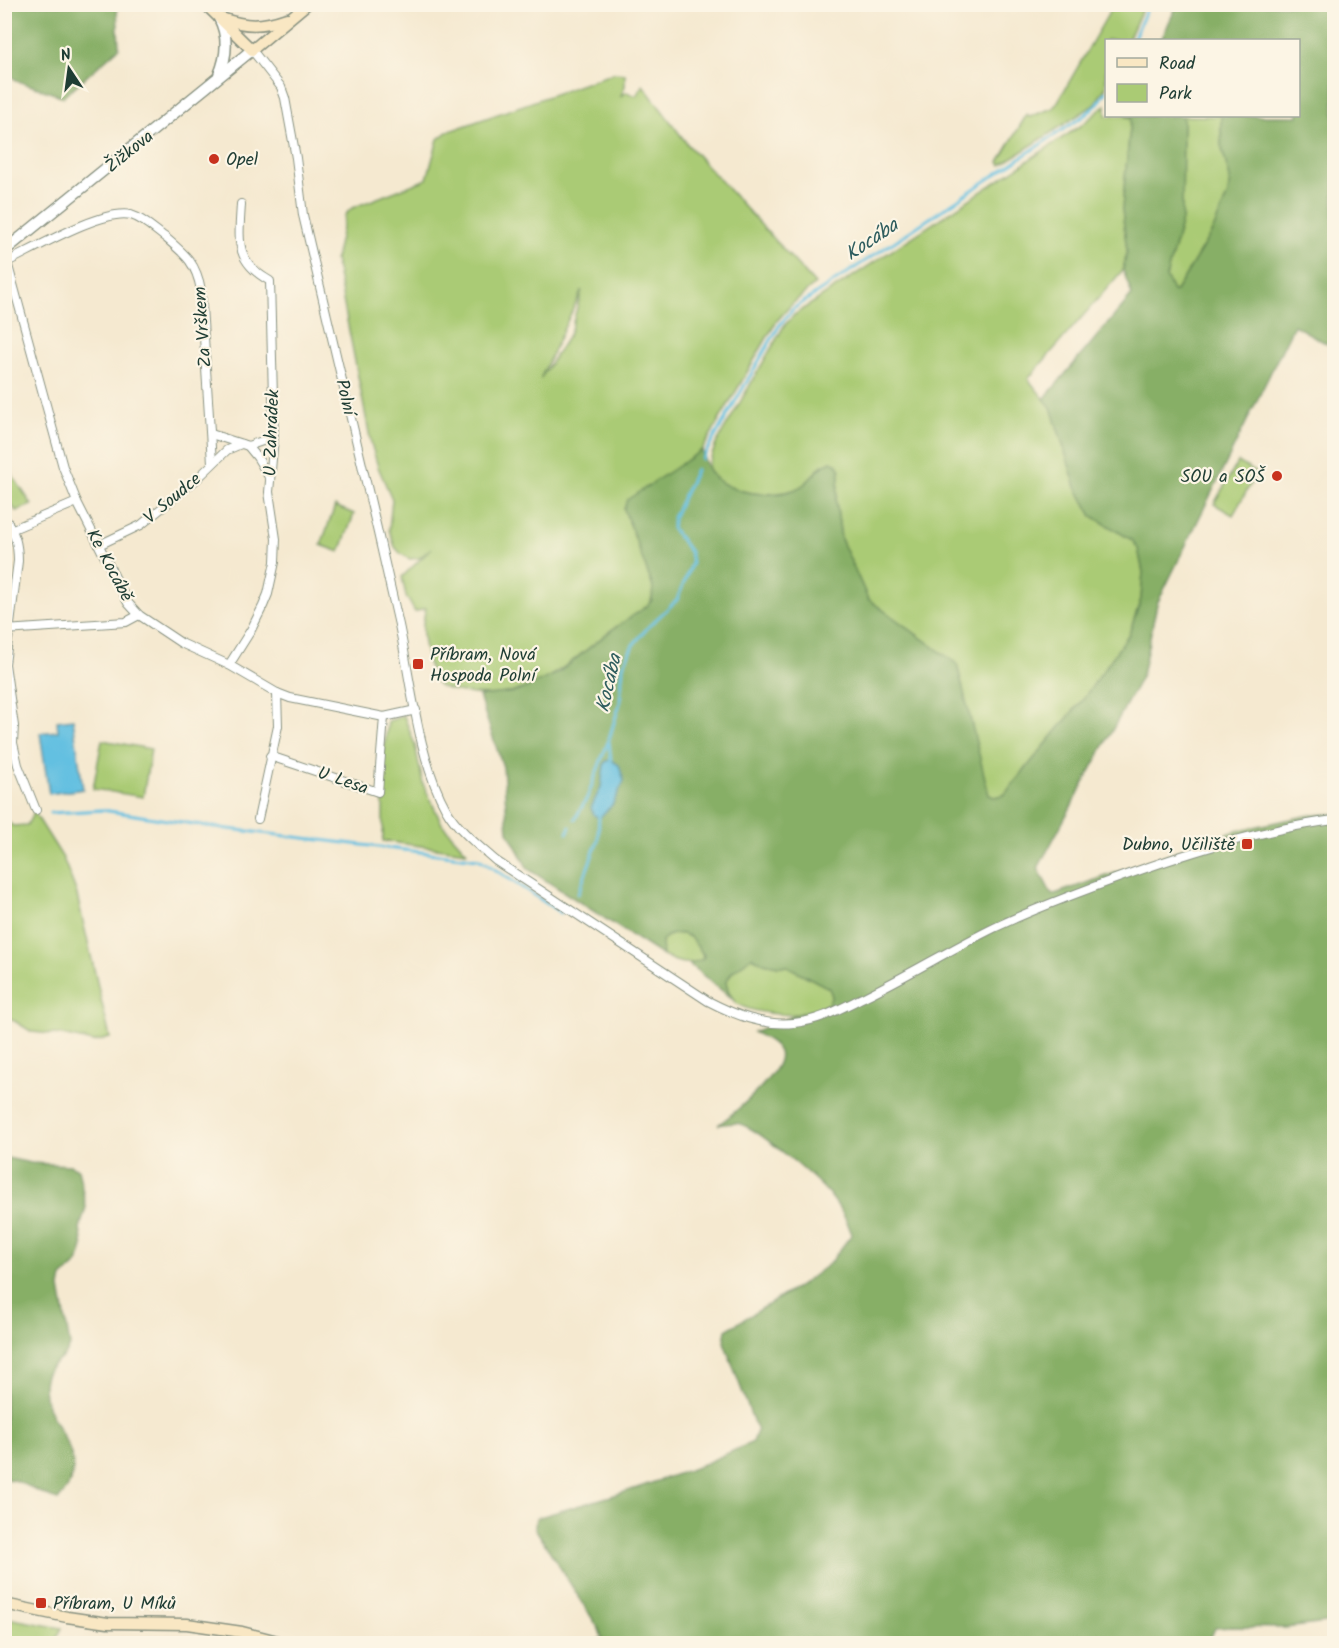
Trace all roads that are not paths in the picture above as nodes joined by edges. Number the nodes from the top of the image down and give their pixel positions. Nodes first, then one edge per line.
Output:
1 (205, 4) edge
2 (307, 4) edge
3 (294, 15) junction
4 (218, 16) junction
5 (252, 50) junction
6 (218, 78) junction
7 (241, 204) dead end
8 (5, 258) edge
9 (211, 434) junction
10 (274, 437) junction
11 (244, 445) junction
12 (212, 462) junction
13 (269, 478) junction
14 (77, 502) junction
15 (4, 517) edge
16 (13, 530) junction
17 (99, 545) junction
18 (139, 615) junction
19 (7, 630) edge
20 (229, 665) junction
21 (277, 693) junction
22 (416, 710) junction
23 (384, 717) junction
24 (270, 756) junction
25 (36, 810) dead end
26 (258, 819) dead end
27 (1335, 820) edge
28 (4, 1604) edge
29 (289, 1644) edge

1 - 4 main road
2 - 3 main road
3 - 4 main road
3 - 5 main road
4 - 5 main road
4 - 6 street
5 - 6 street, Žižkova
5 - 22 street, Polní
6 - 8 street, Žižkova
7 - 10 street, U Zahrádek
8 - 9 street, Za Vrškem
8 - 14 street, Ke Kocábě
9 - 11 street
9 - 12 street, Za Vrškem
10 - 11 street, V Soudce
10 - 13 street, U Zahrádek
11 - 12 street, V Soudce
11 - 13 street
12 - 17 street, V Soudce
13 - 20 street, U Zahrádek
14 - 16 street
14 - 17 street, Ke Kocábě
15 - 16 street
16 - 19 street
17 - 18 street, Ke Kocábě
18 - 19 street
18 - 20 street, Ke Kocábě
19 - 25 street
20 - 21 street, Ke Kocábě
21 - 23 street, Ke Kocábě
21 - 24 street
22 - 23 street, Ke Kocábě
22 - 27 street, Polní
23 - 24 street, U Lesa
24 - 26 street
28 - 29 main road

